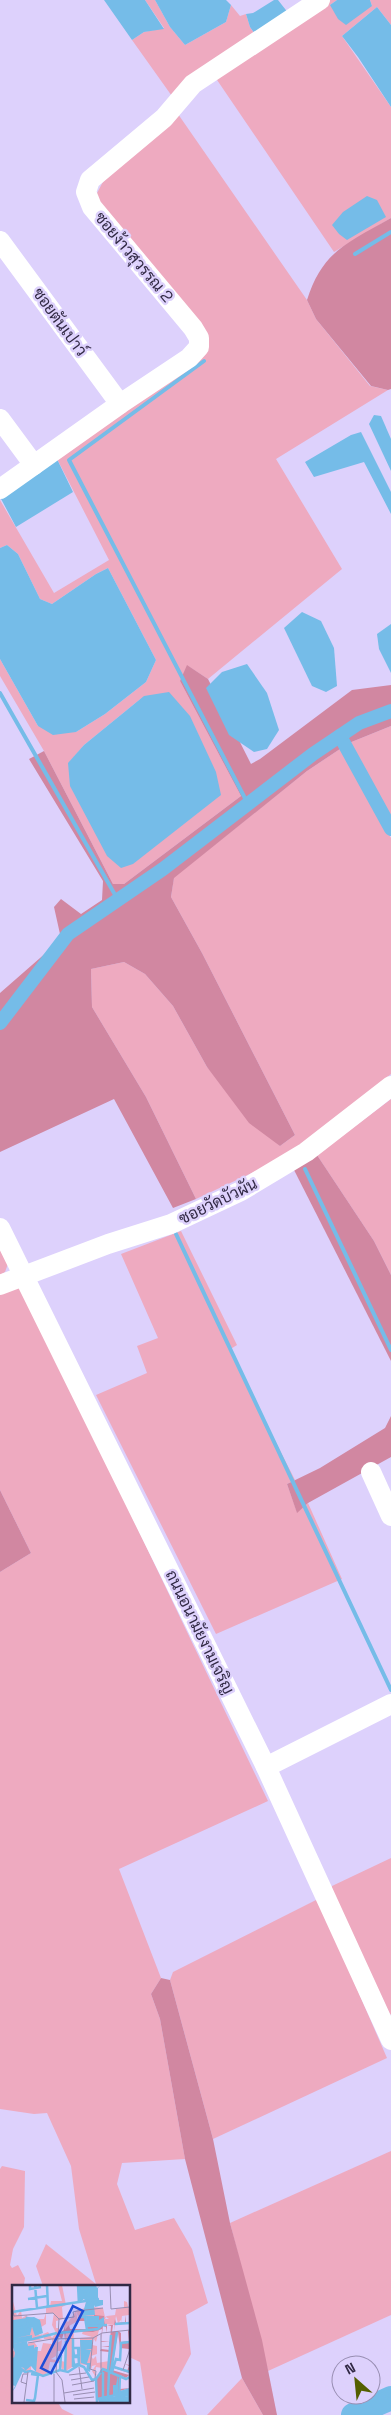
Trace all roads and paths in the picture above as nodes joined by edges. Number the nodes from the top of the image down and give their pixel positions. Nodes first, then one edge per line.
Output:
1 (320, 0) edge
2 (0, 241) edge
3 (120, 404) junction
4 (0, 419) edge
5 (34, 465) junction
6 (0, 488) edge
7 (391, 1086) edge
8 (0, 1228) edge
9 (24, 1276) junction
10 (0, 1285) edge
11 (371, 1472) dead end
12 (391, 1516) edge
13 (391, 1704) edge
14 (266, 1767) junction
15 (391, 2040) edge

1 - 3 street, ซอยง้าวสุวรรณ 2
2 - 3 street, ซอยตันเปาว์
3 - 5 street, ซอยง้าวสุวรรณ 2
4 - 5 street
5 - 6 street, ซอยง้าวสุวรรณ 2
7 - 9 street, ซอยวัดบัวผัน
8 - 9 street, ถนนอนามัยงามเจริญ
9 - 10 street, ซอยวัดบัวผัน
9 - 14 street, ถนนอนามัยงามเจริญ
11 - 12 street
13 - 14 street
14 - 15 street, ถนนอนามัยงามเจริญ

